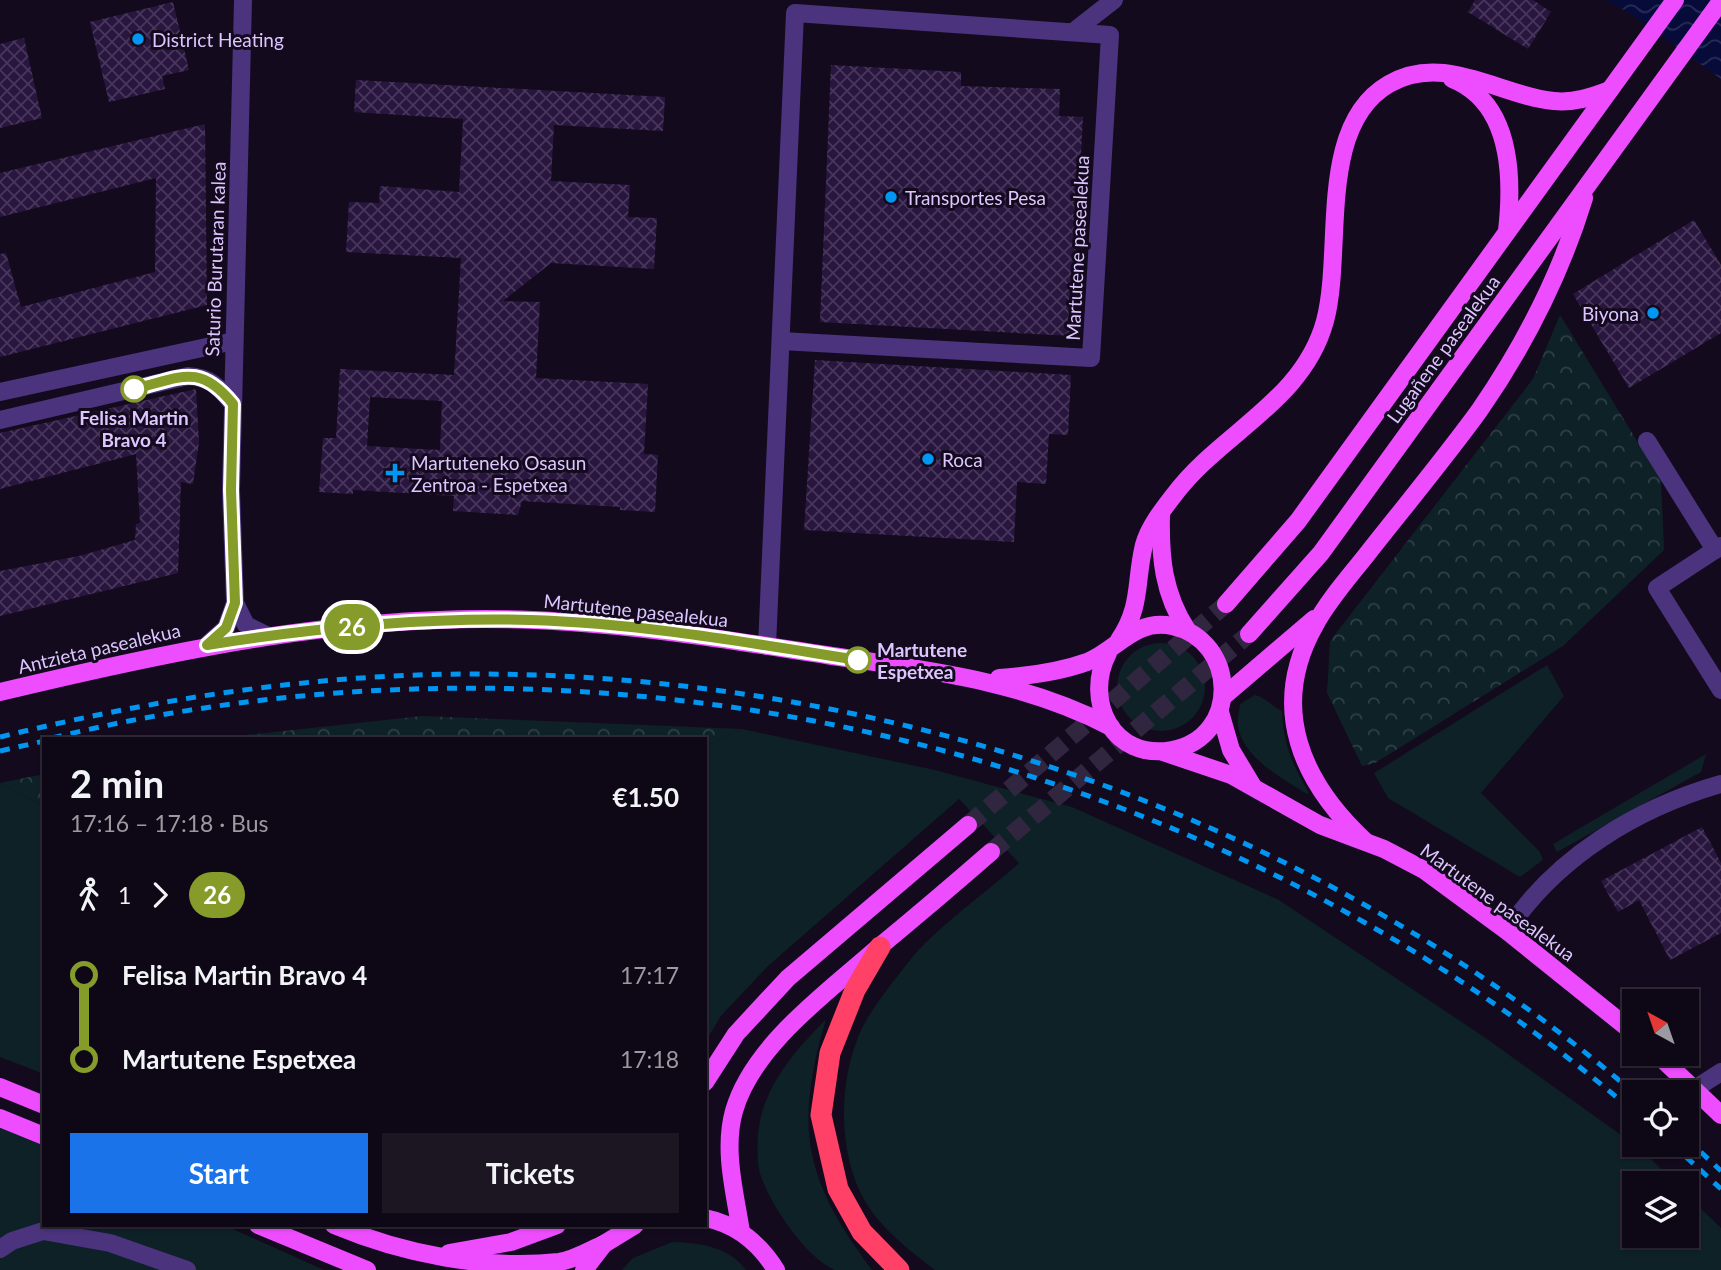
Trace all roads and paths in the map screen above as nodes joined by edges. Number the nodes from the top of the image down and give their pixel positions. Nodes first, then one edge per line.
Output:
1 (243, 0) edge
2 (1114, 0) edge
3 (1675, 0) edge
4 (1721, 1) edge
5 (796, 6) edge
6 (1073, 32) junction
7 (1439, 74) junction
8 (1610, 90) junction
9 (1588, 185) junction
10 (1506, 233) junction
11 (234, 341) junction
12 (781, 341) junction
13 (0, 392) edge
14 (233, 404) junction
15 (0, 420) edge
16 (1647, 441) dead end
17 (1161, 514) junction
18 (1718, 548) edge
19 (235, 603) junction
20 (1226, 604) tunnel mouth
21 (1327, 606) junction
22 (1186, 630) junction
23 (1248, 634) tunnel mouth
24 (266, 635) junction
25 (207, 645) junction
26 (767, 646) junction
27 (1114, 647) junction
28 (973, 677) junction
29 (1721, 690) edge
30 (0, 692) edge
31 (1222, 704) junction
32 (1111, 727) junction
33 (1163, 752) junction
34 (1721, 784) edge
35 (1252, 785) junction
36 (968, 825) tunnel mouth
37 (1366, 842) junction
38 (992, 852) tunnel mouth
39 (1507, 931) junction
40 (880, 947) junction
41 (1622, 1023) edge
42 (1671, 1066) edge
43 (1721, 1072) edge
44 (707, 1079) edge
45 (1687, 1080) edge
46 (1699, 1086) edge
47 (0, 1087) edge
48 (1699, 1091) edge
49 (42, 1104) edge
50 (1721, 1115) edge
51 (0, 1118) edge
52 (42, 1135) edge
53 (707, 1219) edge
54 (263, 1227) edge
55 (339, 1227) edge
56 (552, 1227) edge
57 (632, 1227) edge
58 (741, 1232) junction
59 (604, 1244) junction
60 (0, 1249) edge
61 (426, 1255) junction
62 (187, 1270) edge
63 (367, 1270) edge
64 (584, 1270) edge
65 (776, 1270) edge
66 (899, 1270) edge

1 - 11 street, Saturio Burutaran kalea
2 - 6 street
3 - 8 main road, Lugañene pasealekua
4 - 9 main road, Lugañene pasealekua
5 - 6 street, Martutene pasealekua
5 - 12 street, Martutene pasealekua
6 - 12 street, Martutene pasealekua
7 - 8 main road
7 - 10 main road
7 - 17 main road
8 - 10 main road, Lugañene pasealekua
9 - 21 main road
9 - 23 main road, Lugañene pasealekua
10 - 20 main road, Lugañene pasealekua
11 - 13 street
11 - 14 street, Saturio Burutaran kalea
12 - 26 street, Martutene pasealekua
14 - 15 street
14 - 19 street, Saturio Burutaran kalea
16 - 18 street
17 - 22 main road
17 - 27 main road
18 - 29 street
19 - 24 street
19 - 25 street
21 - 31 main road
21 - 37 main road
22 - 27 main road, Martutene pasealekua
22 - 31 main road, Martutene pasealekua
24 - 25 main road, Martutene pasealekua
24 - 26 main road, Martutene pasealekua
25 - 30 main road, Antzieta pasealekua
26 - 28 main road, Martutene pasealekua
27 - 28 main road, Martutene pasealekua
27 - 32 main road
28 - 32 main road, Martutene pasealekua
31 - 33 main road
31 - 35 main road, Martutene pasealekua
32 - 33 main road, Martutene pasealekua
33 - 35 main road, Martutene pasealekua
34 - 39 street
35 - 37 main road, Martutene pasealekua
36 - 44 main road
37 - 39 main road, Martutene pasealekua
38 - 40 main road
39 - 41 main road, Martutene pasealekua
40 - 58 main road
40 - 66 highway
42 - 45 main road
43 - 46 street
47 - 49 main road
48 - 50 main road
51 - 52 main road
53 - 58 main road
54 - 63 main road
55 - 61 main road
56 - 61 main road
57 - 59 main road
58 - 65 main road
59 - 61 main road
59 - 64 main road
60 - 62 street

